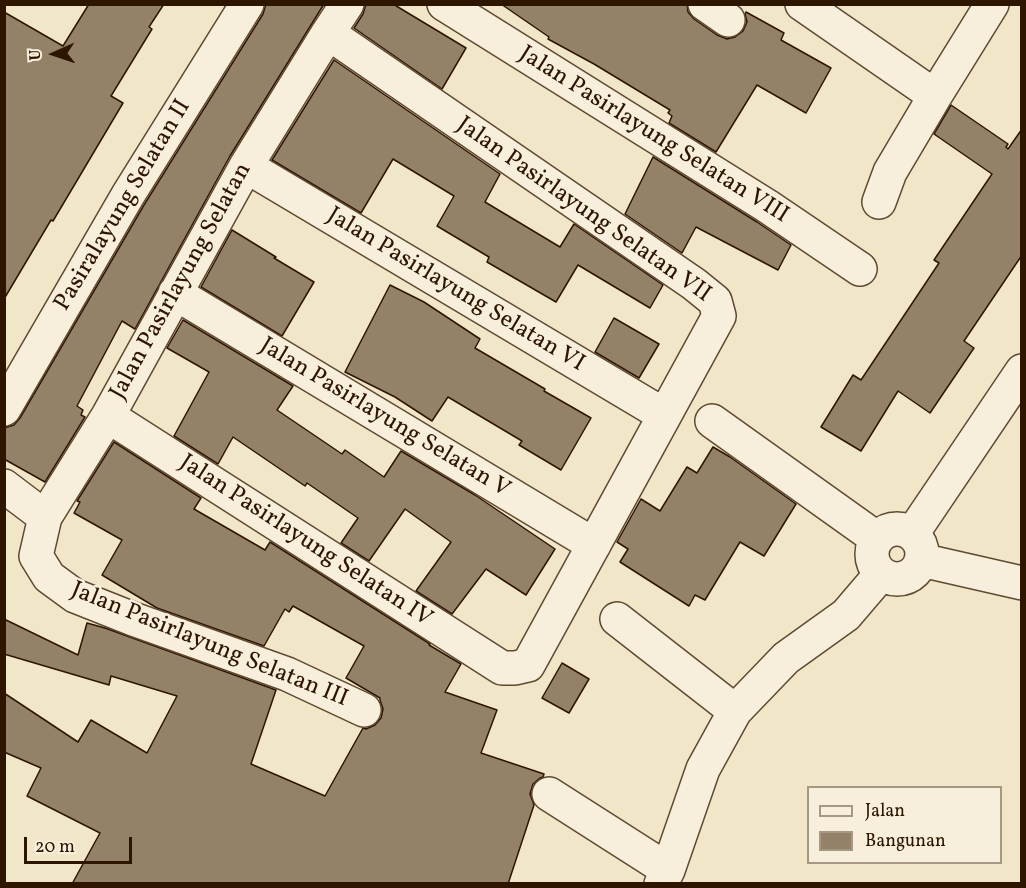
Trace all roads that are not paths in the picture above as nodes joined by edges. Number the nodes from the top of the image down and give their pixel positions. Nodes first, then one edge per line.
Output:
1 (247, 4) edge
2 (347, 4) edge
3 (444, 4) edge
4 (802, 4) edge
5 (992, 4) edge
6 (328, 33) junction
7 (935, 96) junction
8 (246, 166) junction
9 (879, 202) dead end
10 (860, 269) dead end
11 (175, 293) junction
12 (1022, 371) edge
13 (4, 409) edge
14 (664, 415) junction
15 (108, 416) junction
16 (712, 421) dead end
17 (4, 486) edge
18 (45, 517) junction
19 (876, 538) junction
20 (594, 545) junction
21 (917, 547) junction
22 (881, 574) junction
23 (1022, 583) edge
24 (617, 619) dead end
25 (502, 668) joint
26 (364, 710) dead end
27 (735, 711) junction
28 (549, 794) dead end
29 (665, 877) edge

1 - 13 street, Pasiralayung Selatan II
2 - 6 street, Jalan Pasirlayung Selatan
3 - 10 street, Jalan Pasirlayung Selatan VIII
4 - 7 street
5 - 7 street
6 - 8 street, Jalan Pasirlayung Selatan
6 - 14 street, Jalan Pasirlayung Selatan VII
7 - 9 street
8 - 11 street, Jalan Pasirlayung Selatan
8 - 14 street, Jalan Pasirlayung Selatan VI
11 - 15 street, Jalan Pasirlayung Selatan
11 - 20 street, Jalan Pasirlayung Selatan V
12 - 21 street
14 - 20 street, Jalan Pasirlayung Selatan VII
15 - 18 street, Jalan Pasirlayung Selatan
15 - 25 street, Jalan Pasirlayung Selatan IV
16 - 19 street
17 - 18 street
18 - 26 street, Jalan Pasirlayung Selatan III
19 - 21 street
19 - 22 street
20 - 25 street, Jalan Pasirlayung Selatan VII
21 - 22 street
21 - 23 street
22 - 27 street
24 - 27 street
27 - 29 street
28 - 29 street

